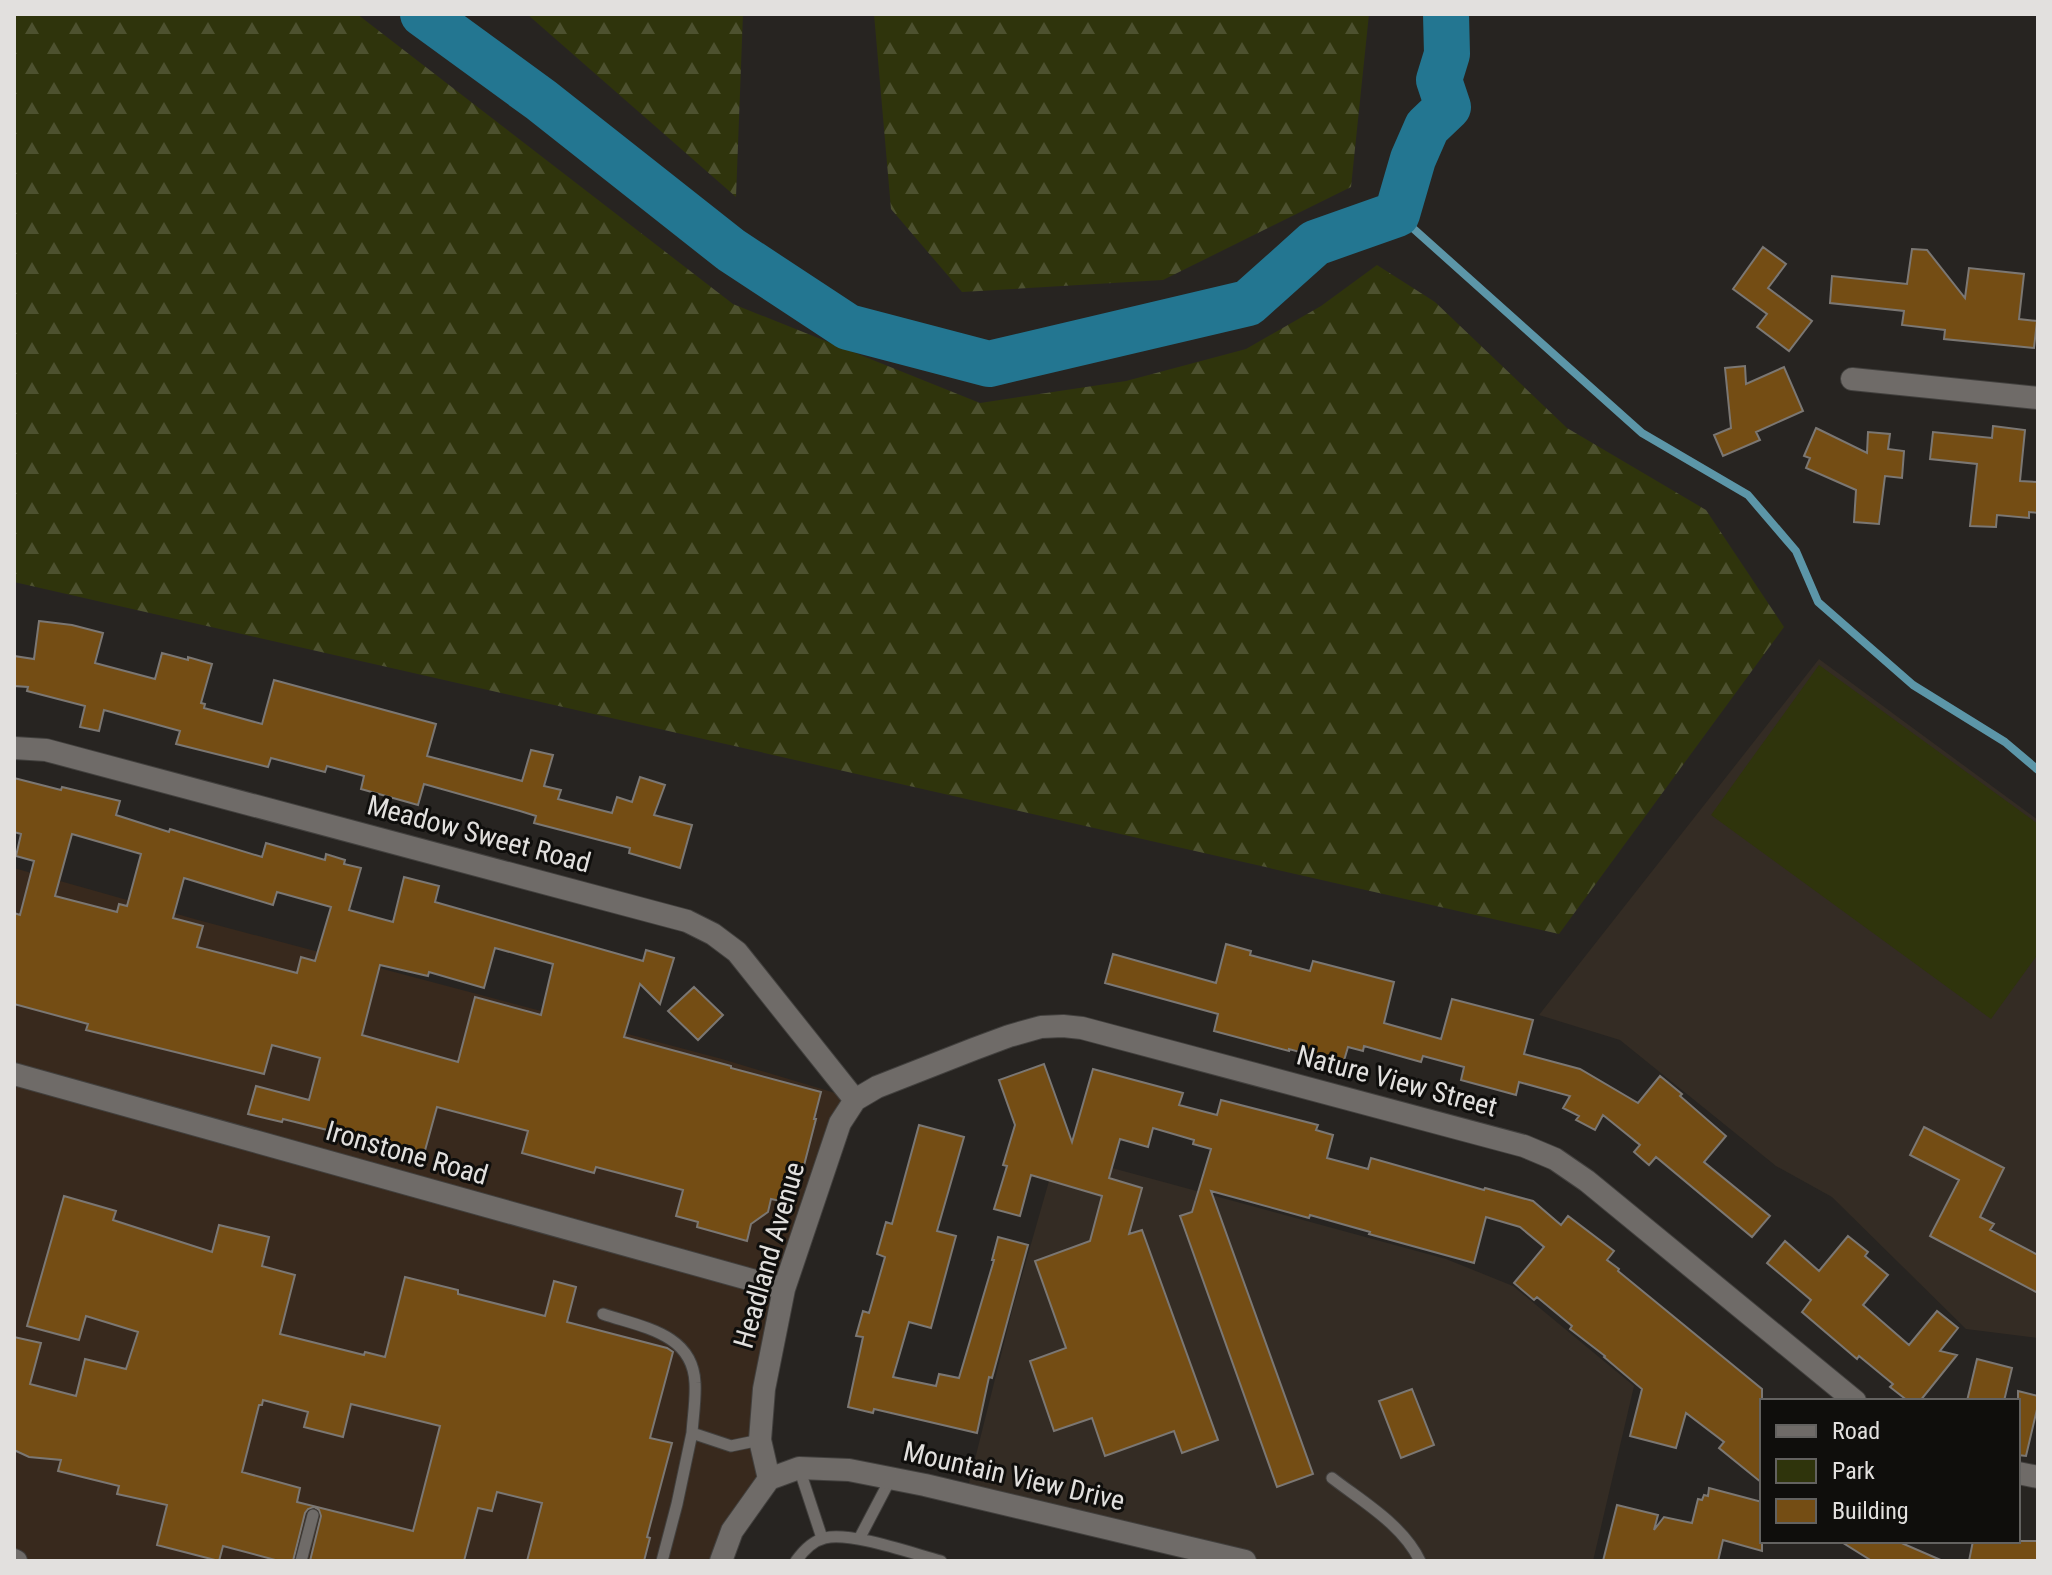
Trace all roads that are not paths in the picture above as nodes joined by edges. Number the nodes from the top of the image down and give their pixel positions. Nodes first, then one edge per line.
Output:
1 (1852, 379) dead end
2 (2038, 398) edge
3 (14, 748) edge
4 (14, 1074) edge
5 (855, 1100) junction
6 (784, 1289) junction
7 (603, 1314) dead end
8 (1853, 1399) edge
9 (692, 1433) junction
10 (760, 1440) junction
11 (799, 1468) junction
12 (891, 1478) junction
13 (1332, 1478) dead end
14 (769, 1479) junction
15 (313, 1515) dead end
16 (822, 1538) junction
17 (859, 1539) junction
18 (301, 1561) edge
19 (662, 1561) edge
20 (721, 1561) edge
21 (796, 1561) edge
22 (941, 1561) edge
23 (1245, 1561) edge
24 (1420, 1561) edge

1 - 2 street
3 - 5 street, Meadow Sweet Road
4 - 6 street, Ironstone Road
5 - 6 street, Headland Avenue
5 - 8 street, Nature View Street
6 - 10 street, Headland Avenue
7 - 9 lane
9 - 10 lane
9 - 19 lane
10 - 14 street, Headland Avenue
11 - 12 street, Mountain View Drive
11 - 14 street, Mountain View Drive
11 - 16 lane
12 - 17 lane
12 - 23 street, Mountain View Drive
13 - 24 lane
14 - 20 street
15 - 18 lane
16 - 17 lane
16 - 21 lane
17 - 22 lane

